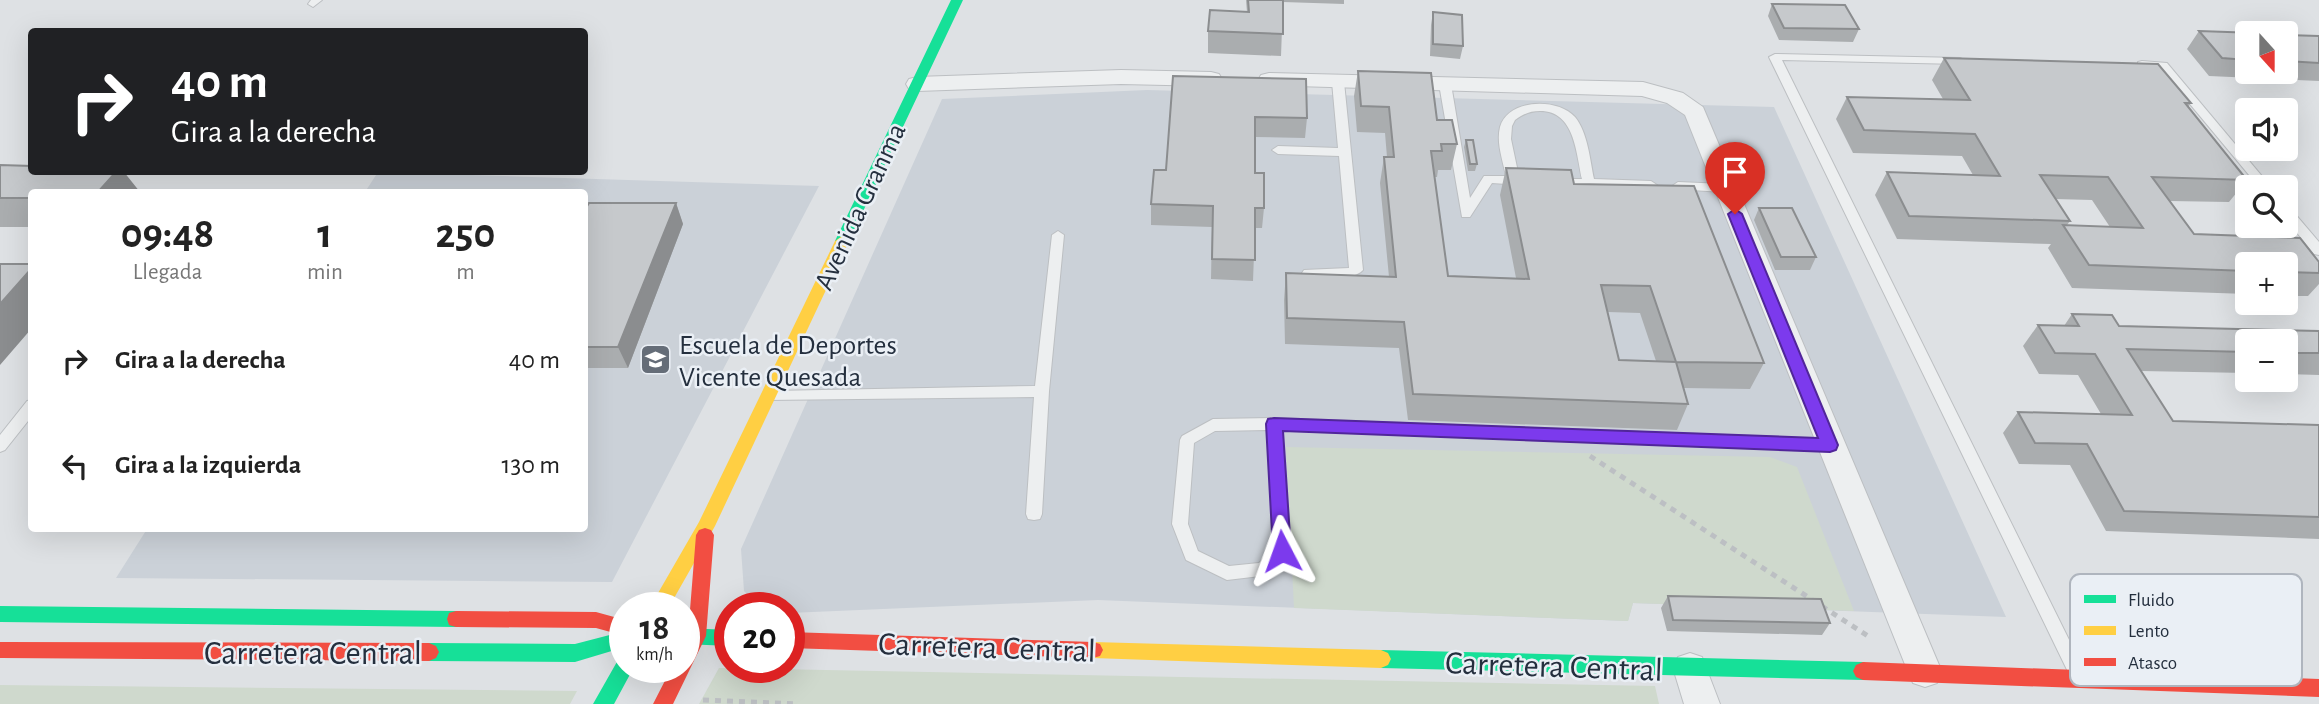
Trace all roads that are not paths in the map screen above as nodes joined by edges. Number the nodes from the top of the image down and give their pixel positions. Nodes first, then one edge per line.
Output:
1 (957, 0) edge
2 (1969, 61) edge
3 (2121, 64) edge
4 (1338, 82) junction
5 (917, 84) junction
6 (1445, 85) junction
7 (1278, 150) dead end
8 (1344, 152) junction
9 (2255, 175) edge
10 (1513, 180) junction
11 (1589, 183) junction
12 (1724, 188) junction
13 (2298, 226) edge
14 (1058, 235) dead end
15 (2319, 251) edge
16 (1309, 273) edge
17 (1042, 391) junction
18 (768, 397) junction
19 (28, 410) edge
20 (1274, 424) junction
21 (1830, 445) junction
22 (0, 446) edge
23 (1034, 514) dead end
24 (706, 526) junction
25 (668, 592) edge
26 (697, 592) edge
27 (0, 614) edge
28 (609, 624) edge
29 (805, 640) edge
30 (609, 643) edge
31 (0, 650) edge
32 (2070, 659) edge
33 (1690, 668) junction
34 (1925, 672) junction
35 (2070, 679) edge
36 (615, 683) edge
37 (674, 683) edge
38 (2266, 686) edge
39 (2319, 688) edge
40 (665, 701) edge
41 (603, 704) edge
42 (1702, 704) edge

1 - 5 main road, Avenida Granma
2 - 32 lane
3 - 9 lane
4 - 5 street
4 - 6 street
4 - 8 lane
5 - 18 main road, Avenida Granma
6 - 10 lane
6 - 12 street
7 - 8 lane
8 - 16 lane
10 - 11 lane
10 - 11 lane
11 - 12 lane
12 - 21 street
13 - 15 lane
14 - 17 lane
17 - 18 lane
17 - 23 lane
18 - 24 main road, Avenida Granma
19 - 22 lane
20 - 20 lane
20 - 21 lane
21 - 34 street
24 - 25 main road, Avenida Granma
24 - 26 main road, Avenida Granma
27 - 28 main road, Carretera Central
29 - 33 main road, Carretera Central
30 - 31 main road, Carretera Central
33 - 34 main road, Carretera Central
33 - 42 street
34 - 35 main road, Carretera Central
36 - 41 main road
37 - 40 main road, Avenida Granma
38 - 39 main road, Carretera Central

